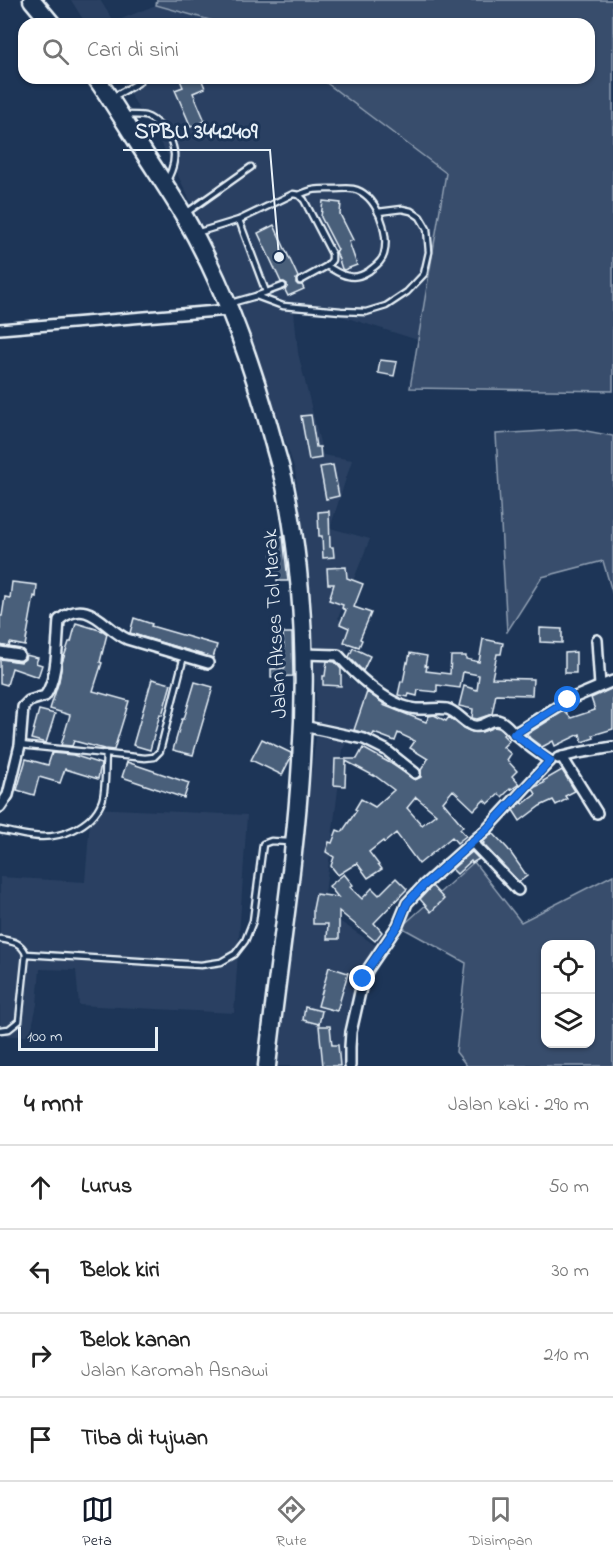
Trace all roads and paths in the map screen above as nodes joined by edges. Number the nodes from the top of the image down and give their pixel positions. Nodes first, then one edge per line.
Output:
1 (32, 0) edge
2 (47, 18) edge
3 (100, 84) edge
4 (136, 84) edge
5 (110, 98) junction
6 (120, 114) junction
7 (251, 166) dead end
8 (165, 183) junction
9 (299, 195) junction
10 (378, 212) junction
11 (184, 215) junction
12 (239, 220) junction
13 (194, 234) junction
14 (327, 266) junction
15 (300, 281) dead end
16 (283, 286) dead end
17 (266, 292) junction
18 (256, 296) junction
19 (228, 307) junction
20 (0, 329) edge
21 (597, 640) dead end
22 (0, 652) edge
23 (302, 654) junction
24 (19, 655) dead end
25 (184, 656) junction
26 (208, 663) dead end
27 (613, 681) edge
28 (600, 686) junction
29 (303, 726) junction
30 (514, 734) junction
31 (20, 744) junction
32 (613, 747) edge
33 (106, 754) junction
34 (562, 757) junction
35 (550, 761) junction
36 (415, 773) dead end
37 (0, 807) edge
38 (597, 813) dead end
39 (0, 830) edge
40 (294, 842) junction
41 (472, 842) junction
42 (518, 890) dead end
43 (0, 939) edge
44 (26, 954) junction
45 (0, 1030) edge
46 (267, 1066) edge
47 (350, 1066) edge

1 - 2 highway
3 - 5 highway, Jalan Akses Tol Merak
4 - 5 lane
5 - 6 highway, Jalan Akses Tol Merak
6 - 8 highway, Jalan Akses Tol Merak
6 - 8 lane
7 - 11 lane
8 - 11 highway, Jalan Akses Tol Merak
9 - 10 lane
9 - 12 lane
9 - 14 lane
10 - 14 lane
10 - 18 lane
11 - 13 highway, Jalan Akses Tol Merak
12 - 13 lane
12 - 17 lane
13 - 19 highway, Jalan Akses Tol Merak
14 - 15 lane
16 - 17 lane
17 - 18 lane
18 - 19 lane
19 - 20 street
19 - 23 highway, Jalan Akses Tol Merak
21 - 28 street
22 - 24 street
23 - 29 highway, Jalan Akses Tol Merak
23 - 30 street
25 - 26 street
25 - 31 street
25 - 33 lane
27 - 28 street
28 - 30 street
29 - 36 street
29 - 40 highway, Jalan Akses Tol Merak
30 - 35 street
31 - 33 lane
31 - 37 street
32 - 34 street
33 - 39 lane
34 - 35 street
34 - 38 street
35 - 41 street
40 - 44 lane
40 - 46 highway, Jalan Akses Tol Merak
41 - 42 street
41 - 47 street
43 - 44 lane
44 - 45 lane

